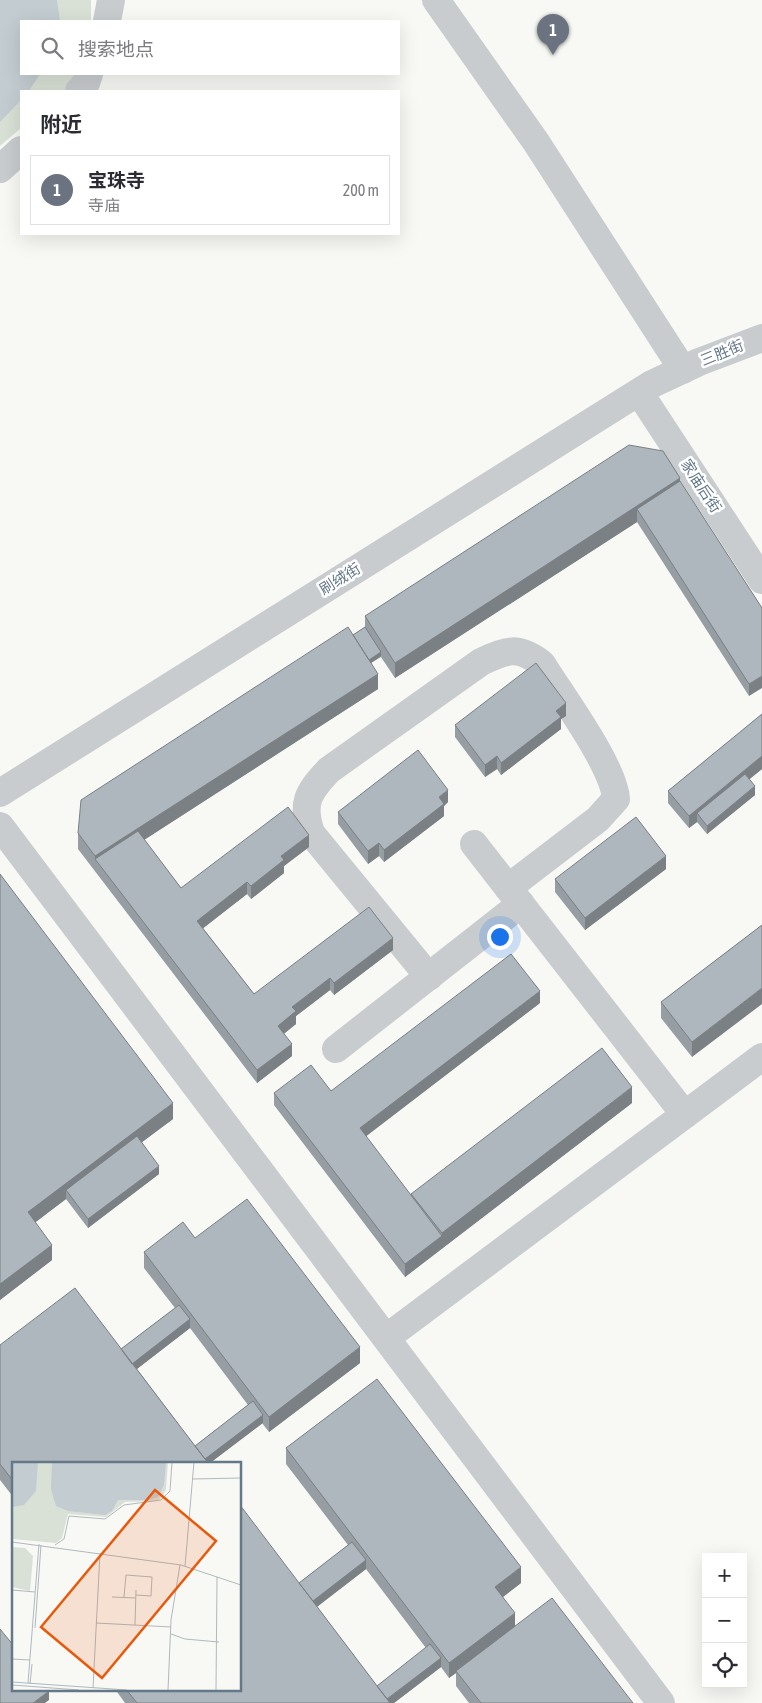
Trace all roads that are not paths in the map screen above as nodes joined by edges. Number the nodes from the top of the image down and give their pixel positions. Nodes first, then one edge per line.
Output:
1 (111, 0) edge
2 (436, 0) edge
3 (107, 20) edge
4 (89, 75) edge
5 (80, 90) edge
6 (20, 151) edge
7 (0, 169) edge
8 (762, 338) edge
9 (683, 370) junction
10 (639, 392) junction
11 (762, 580) edge
12 (0, 793) edge
13 (0, 826) edge
14 (474, 844) dead end
15 (515, 896) junction
16 (429, 976) junction
17 (336, 1049) dead end
18 (762, 1057) edge
19 (685, 1114) junction
20 (386, 1338) junction
21 (661, 1703) edge

1 - 3 street
2 - 9 street
4 - 5 street
6 - 7 street
8 - 9 street, 三胜街
9 - 10 street, 刷绒街
10 - 11 street, 家庙后街
10 - 12 street, 刷绒街
13 - 20 street
14 - 15 street
15 - 16 street
15 - 16 street
15 - 19 street
16 - 17 street
18 - 19 street
19 - 20 street
20 - 21 street

